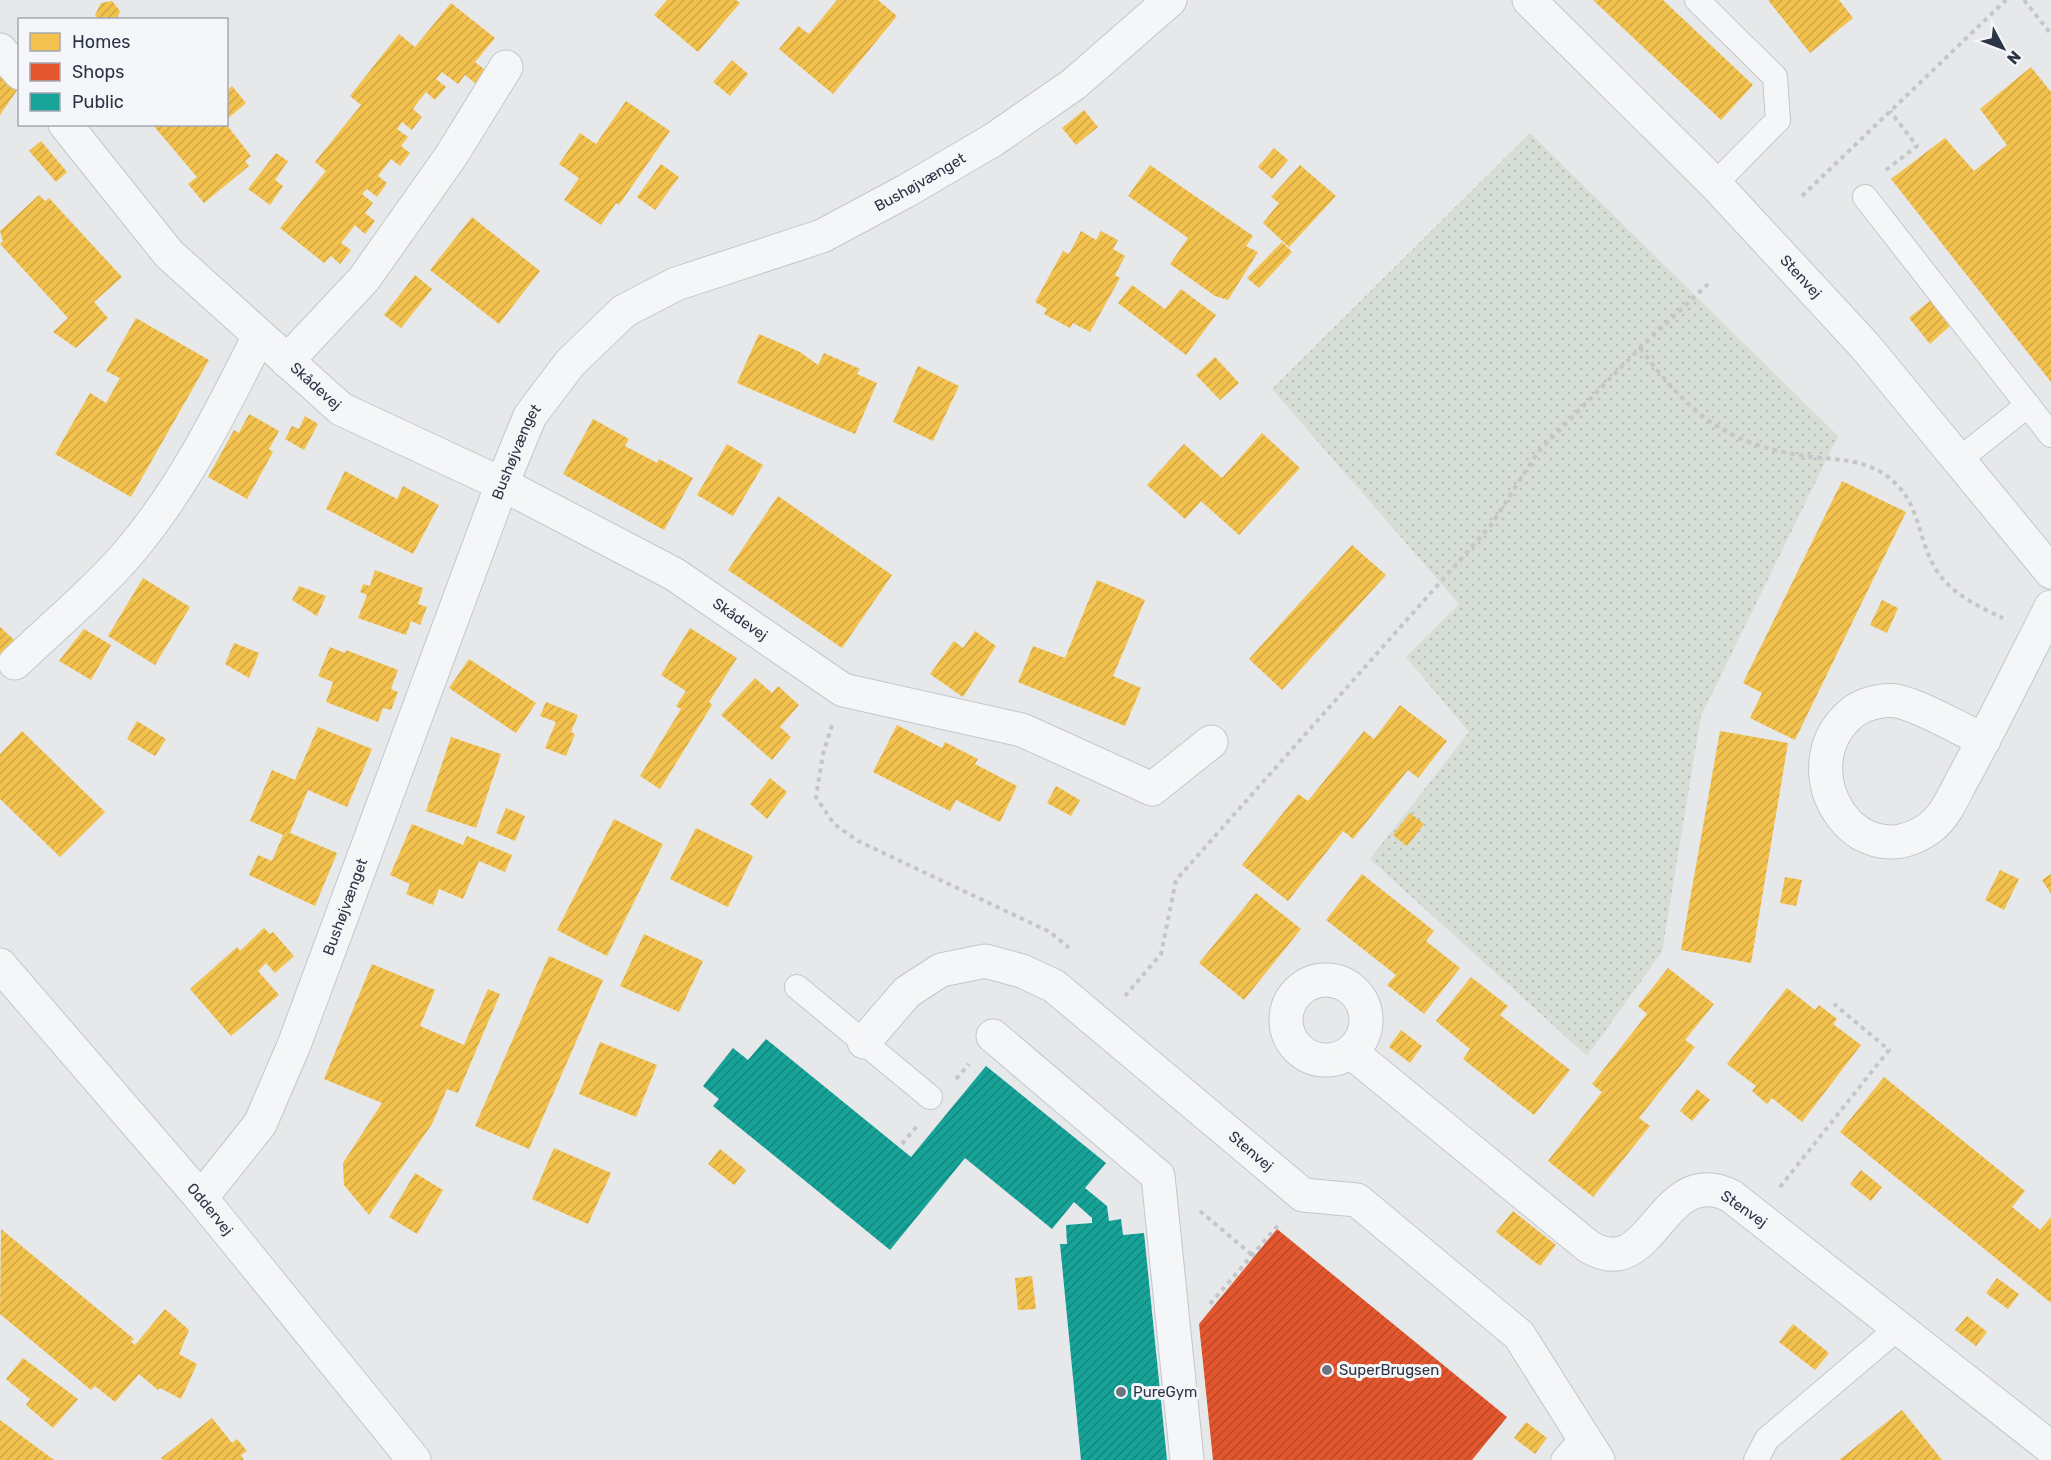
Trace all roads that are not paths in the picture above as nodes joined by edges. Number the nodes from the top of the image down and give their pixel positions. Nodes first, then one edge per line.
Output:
1 (1170, 0) edge
2 (1530, 0) edge
3 (1697, 0) edge
4 (0, 50) edge
5 (506, 67) dead end
6 (18, 71) edge
7 (67, 126) edge
8 (1714, 184) junction
9 (1865, 197) road end
10 (259, 336) junction
11 (287, 361) junction
12 (2028, 405) junction
13 (2051, 435) edge
14 (1960, 459) junction
15 (502, 484) junction
16 (2051, 572) edge
17 (2044, 620) edge
18 (15, 663) dead end
19 (1984, 740) junction
20 (1211, 742) dead end
21 (0, 965) edge
22 (797, 987) dead end
23 (993, 1036) dead end
24 (864, 1042) junction
25 (1351, 1052) dead end
26 (930, 1097) dead end
27 (201, 1198) junction
28 (1898, 1328) junction
29 (2051, 1448) edge
30 (1582, 1452) edge
31 (414, 1460) edge
32 (1187, 1460) edge
33 (1756, 1460) edge

1 - 15 street, Bushøjvænget
2 - 8 street, Stenvej
3 - 8 lane
4 - 6 street
5 - 11 street, Skådevej
7 - 10 street, Skådevej
8 - 14 street, Stenvej
9 - 12 lane
10 - 11 street, Skådevej
10 - 18 street
11 - 15 street, Skådevej
12 - 13 lane
12 - 14 lane
14 - 16 street, Stenvej
15 - 20 street, Skådevej
15 - 27 street, Bushøjvænget
17 - 19 street
19 - 19 street
21 - 27 street, Oddervej
22 - 24 lane
23 - 32 street
24 - 26 lane
24 - 30 street, Stenvej
25 - 28 street, Stenvej
27 - 31 street, Oddervej
28 - 29 street, Stenvej
28 - 33 lane

